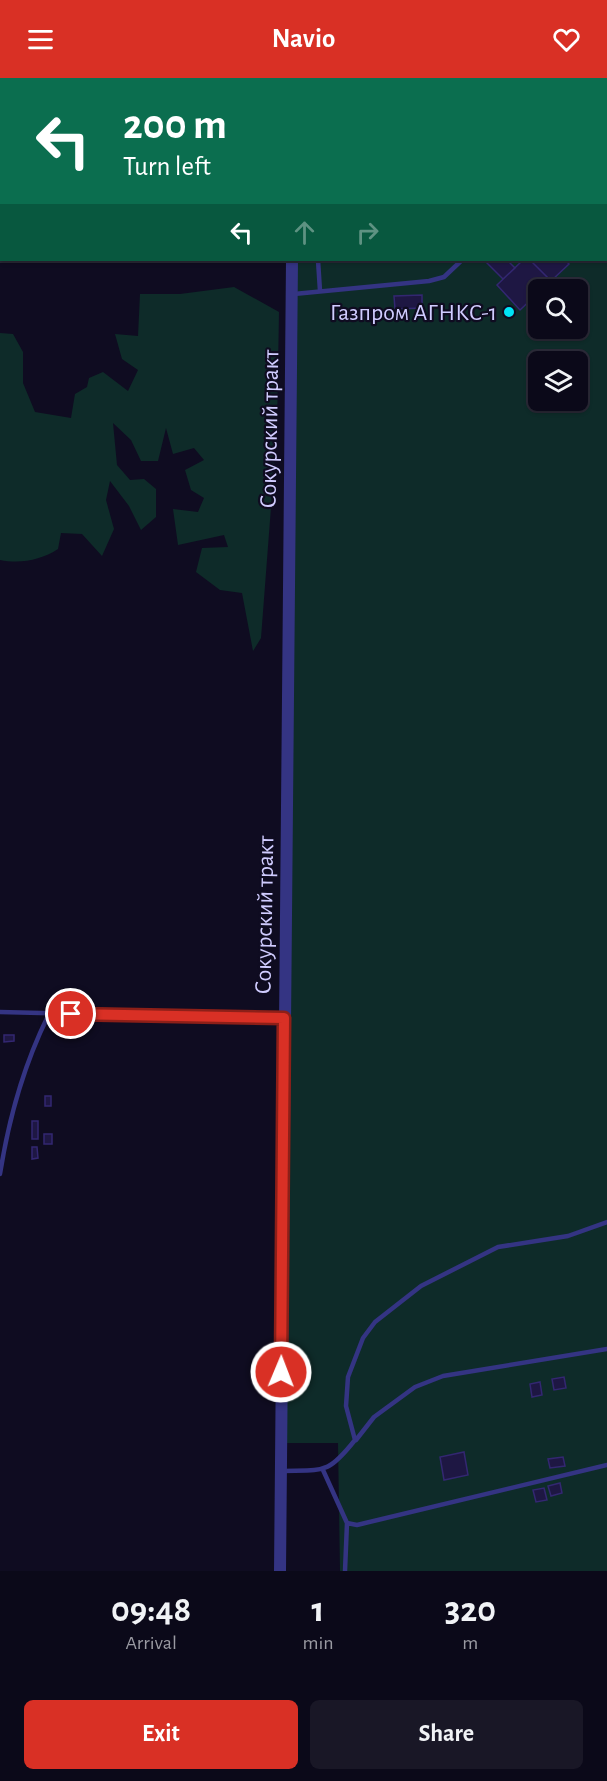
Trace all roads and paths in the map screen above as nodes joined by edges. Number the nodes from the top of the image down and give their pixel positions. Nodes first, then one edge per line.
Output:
1 (292, 261) edge
2 (318, 261) edge
3 (461, 261) edge
4 (320, 291) junction
5 (291, 295) junction
6 (0, 1012) edge
7 (49, 1014) junction
8 (284, 1018) junction
9 (0, 1174) edge
10 (607, 1222) edge
11 (607, 1349) edge
12 (355, 1440) junction
13 (607, 1465) edge
14 (323, 1470) junction
15 (281, 1471) junction
16 (347, 1523) junction
17 (280, 1571) edge
18 (345, 1571) edge

1 - 5 street, Сокурский тракт
2 - 4 lane
3 - 4 lane
4 - 5 lane
5 - 8 street, Сокурский тракт
6 - 7 lane
7 - 8 lane
7 - 9 lane
8 - 15 street, Сокурский тракт
10 - 12 lane
11 - 12 lane
12 - 14 lane
13 - 16 lane
14 - 15 lane
14 - 16 lane
15 - 17 street, Сокурский тракт
16 - 18 lane

